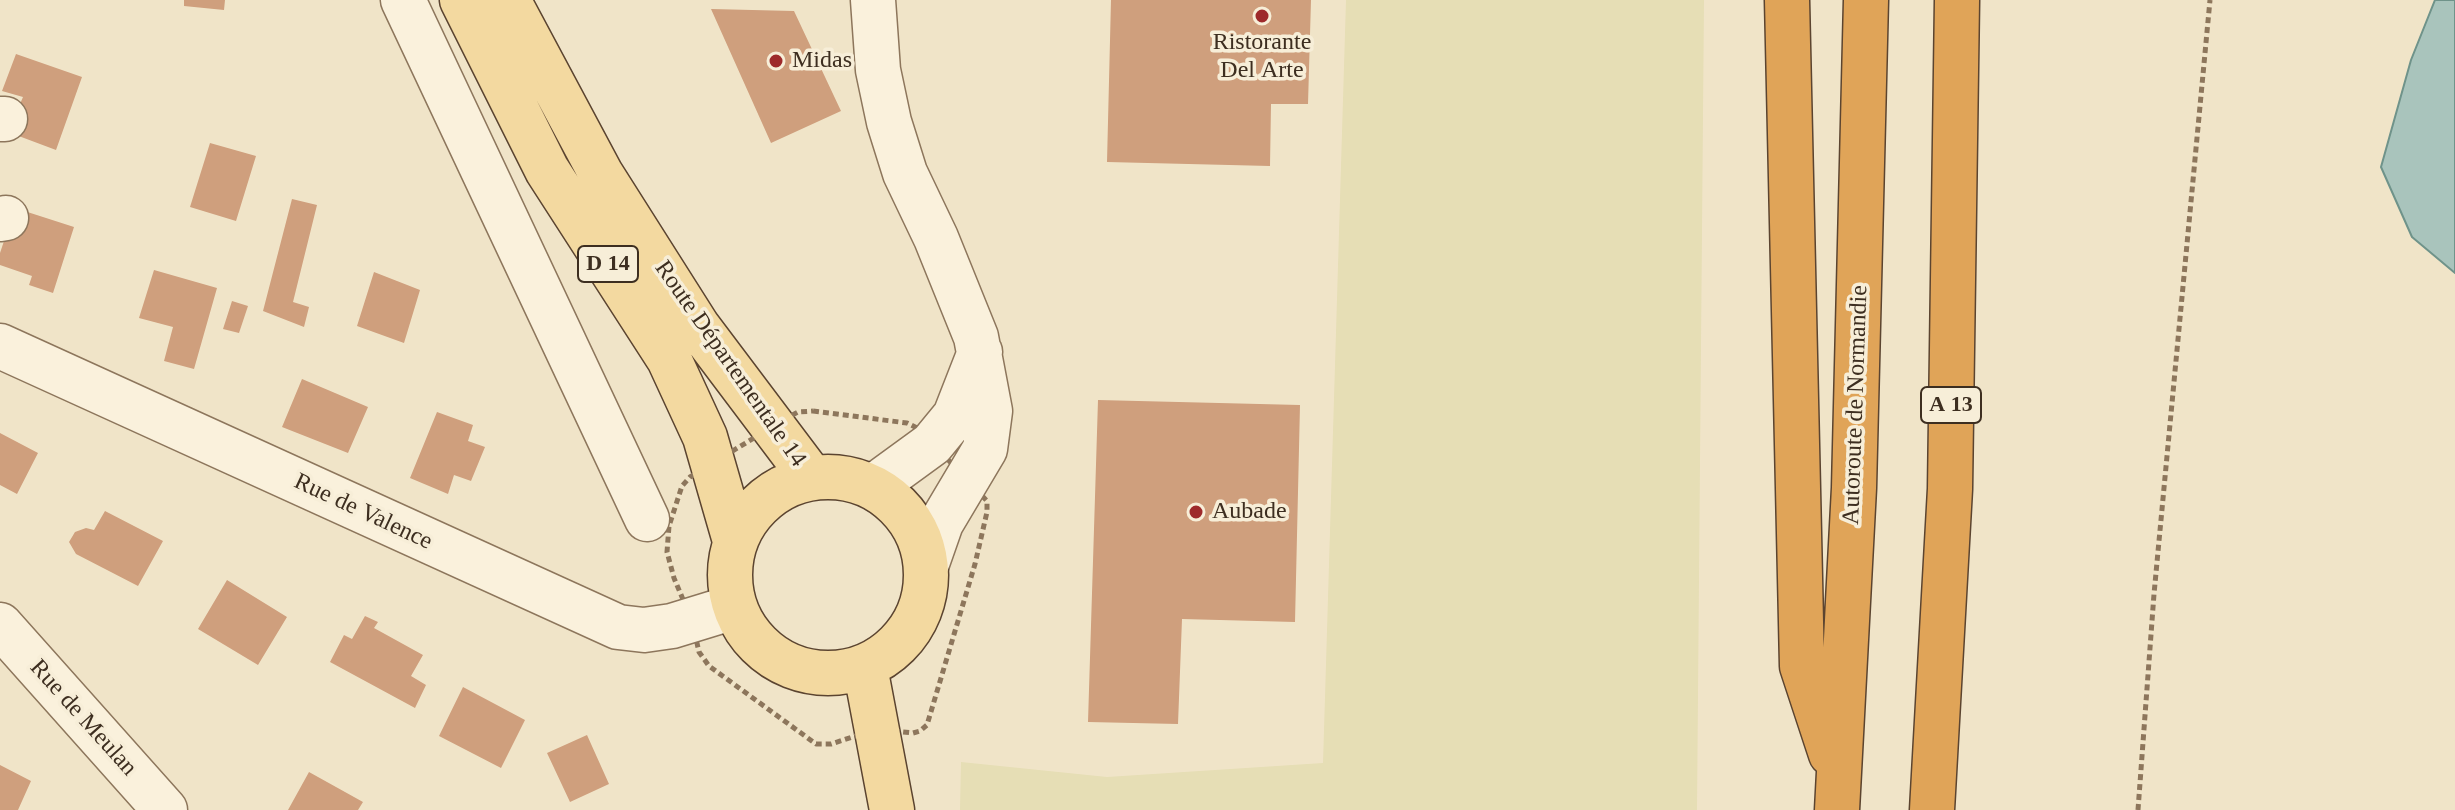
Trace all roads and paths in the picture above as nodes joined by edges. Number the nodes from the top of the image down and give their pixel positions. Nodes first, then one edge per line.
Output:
1 (403, 0) edge
2 (462, 0) edge
3 (508, 0) edge
4 (873, 0) edge
5 (1787, 0) edge
6 (1866, 0) edge
7 (1957, 0) edge
8 (2210, 0) edge
9 (0, 346) edge
10 (980, 352) junction
11 (785, 419) dead end
12 (922, 434) dead end
13 (811, 477) junction
14 (873, 487) junction
15 (977, 492) dead end
16 (647, 519) dead end
17 (735, 541) junction
18 (927, 563) junction
19 (734, 607) junction
20 (0, 625) edge
21 (699, 652) dead end
22 (865, 667) junction
23 (913, 733) dead end
24 (831, 744) dead end
25 (1838, 795) edge
26 (165, 810) edge
27 (892, 810) edge
28 (1932, 810) edge
29 (2138, 810) edge

1 - 16 street
2 - 17 main road, Route Départementale 14 / D 14
3 - 13 main road, Route Départementale 14 / D 14
4 - 10 street
5 - 25 highway
6 - 25 highway, Autoroute de Normandie
7 - 28 highway, A 13
8 - 29 path
9 - 19 street, Rue de Valence
10 - 14 street
10 - 18 street
11 - 12 path
13 - 14 main road
13 - 17 main road
14 - 18 main road
15 - 23 path
17 - 19 main road
18 - 22 main road
19 - 22 main road
20 - 26 street, Rue de Meulan
21 - 24 path
22 - 27 main road

